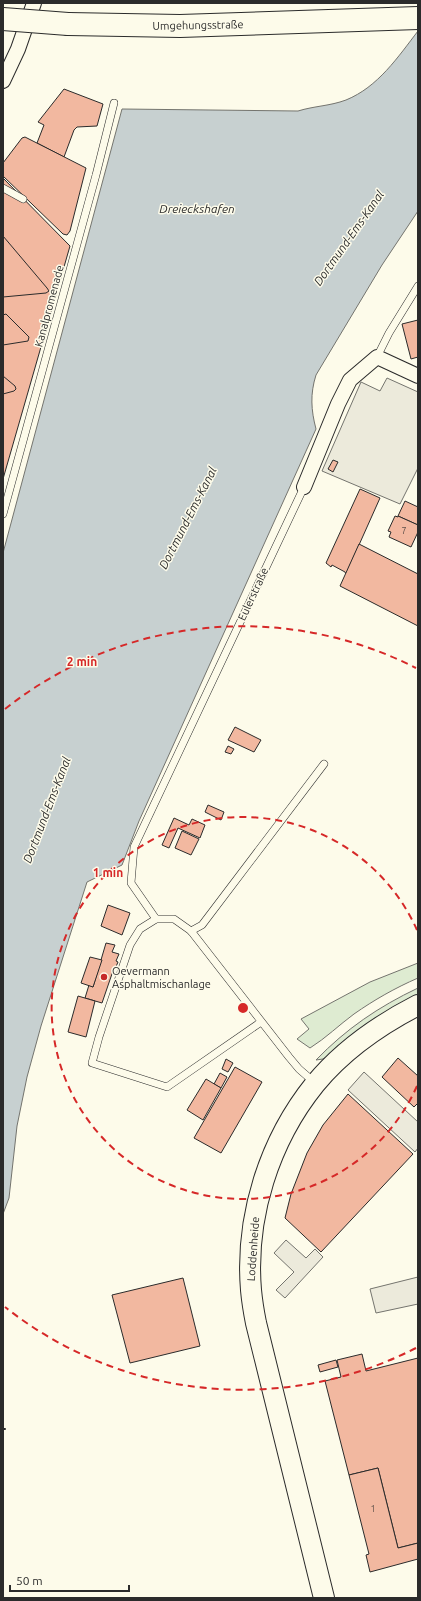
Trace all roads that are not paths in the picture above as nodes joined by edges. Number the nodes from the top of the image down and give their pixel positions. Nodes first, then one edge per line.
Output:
1 (34, 3) edge
2 (418, 18) edge
3 (3, 19) edge
4 (3, 81) edge
5 (114, 103) dead end
6 (3, 188) edge
7 (23, 199) dead end
8 (418, 286) edge
9 (377, 357) junction
10 (418, 376) edge
11 (304, 487) joint
12 (3, 514) edge
13 (324, 764) dead end
14 (156, 919) junction
15 (191, 931) junction
16 (418, 1006) edge
17 (262, 1022) junction
18 (315, 1084) junction
19 (324, 1598) edge

1 - 4 street
2 - 3 highway, Umgehungsstraße, bridge
5 - 12 lane, Kanalpromenade
6 - 7 lane
8 - 9 lane
9 - 10 street
9 - 11 street, Eulerstraße
11 - 14 lane, Eulerstraße
13 - 15 lane
14 - 15 lane
14 - 17 lane
15 - 17 lane
16 - 18 street, Loddenheide
17 - 18 lane
18 - 19 street, Loddenheide

